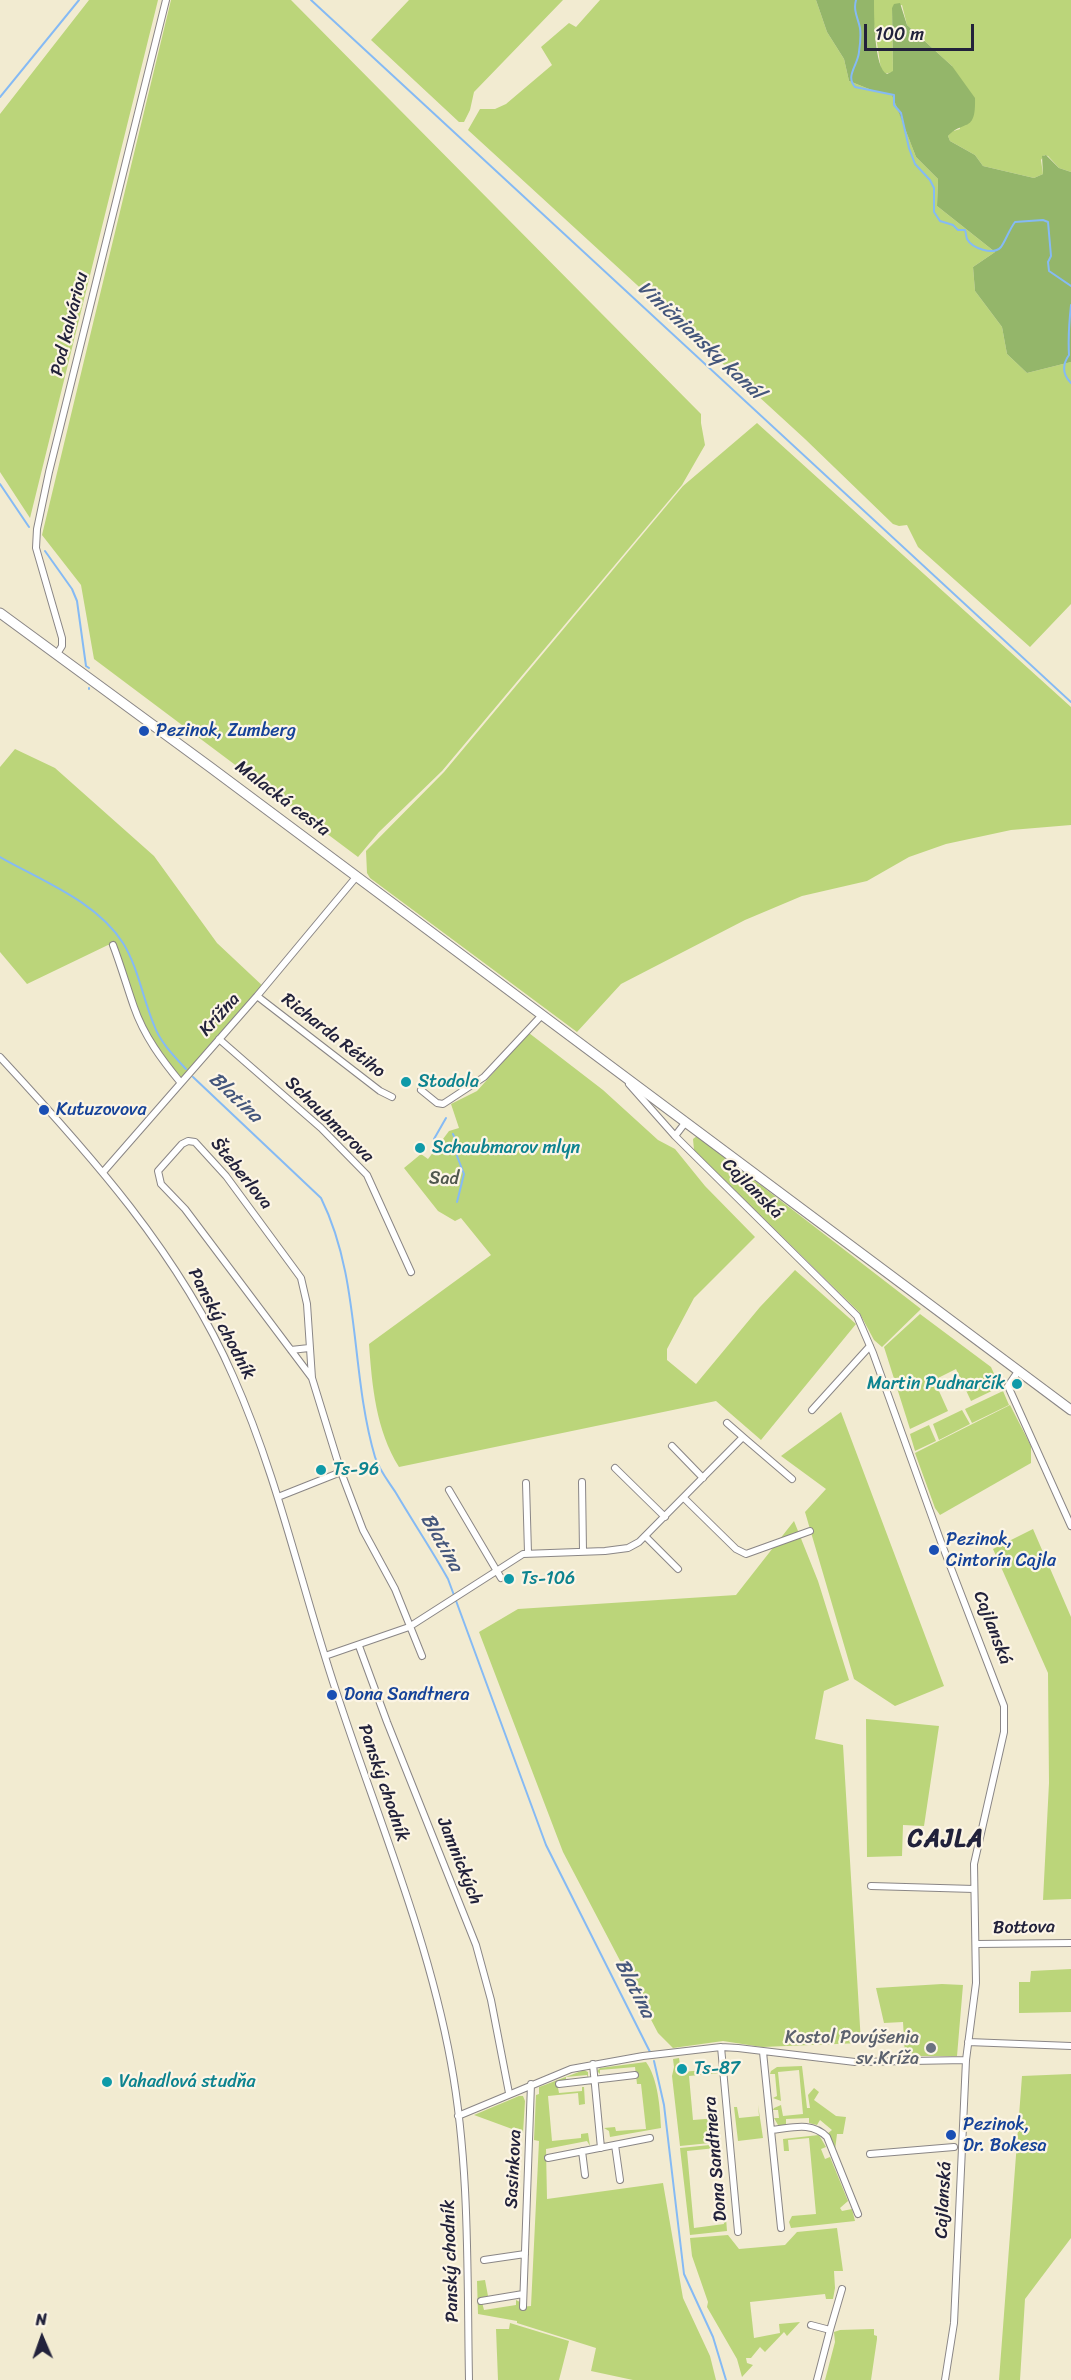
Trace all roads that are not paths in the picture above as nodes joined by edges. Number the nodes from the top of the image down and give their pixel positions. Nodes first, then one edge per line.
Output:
1 (166, 0) edge
2 (0, 612) edge
3 (57, 654) junction
4 (357, 876) junction
5 (113, 945) dead end
6 (257, 996) junction
7 (542, 1015) junction
8 (219, 1039) junction
9 (0, 1057) edge
10 (622, 1076) junction
11 (182, 1082) junction
12 (421, 1090) dead end
13 (392, 1096) dead end
14 (685, 1123) junction
15 (675, 1136) junction
16 (104, 1171) junction
17 (411, 1272) dead end
18 (870, 1346) junction
19 (309, 1348) junction
20 (291, 1350) junction
21 (1018, 1370) junction
22 (312, 1378) junction
23 (812, 1410) dead end
24 (1071, 1410) edge
25 (727, 1423) dead end
26 (743, 1437) junction
27 (672, 1446) dead end
28 (615, 1468) dead end
29 (341, 1472) junction
30 (703, 1478) junction
31 (792, 1479) dead end
32 (582, 1482) dead end
33 (526, 1483) dead end
34 (449, 1490) dead end
35 (278, 1497) junction
36 (684, 1498) junction
37 (665, 1517) junction
38 (1071, 1526) edge
39 (810, 1531) dead end
40 (646, 1537) junction
41 (583, 1551) junction
42 (528, 1553) junction
43 (678, 1569) dead end
44 (496, 1571) junction
45 (501, 1578) dead end
46 (409, 1627) junction
47 (359, 1646) junction
48 (325, 1656) junction
49 (422, 1656) dead end
50 (871, 1886) dead end
51 (974, 1889) junction
52 (1071, 1942) edge
53 (977, 1944) junction
54 (968, 2042) junction
55 (1071, 2046) edge
56 (721, 2047) junction
57 (763, 2052) junction
58 (966, 2060) junction
59 (593, 2064) junction
60 (635, 2075) dead end
61 (594, 2079) junction
62 (559, 2084) dead end
63 (531, 2085) junction
64 (509, 2093) junction
65 (458, 2116) junction
66 (771, 2130) junction
67 (650, 2139) dead end
68 (615, 2145) junction
69 (954, 2147) dead end
70 (601, 2148) junction
71 (582, 2151) junction
72 (870, 2154) dead end
73 (548, 2158) dead end
74 (585, 2175) dead end
75 (620, 2180) dead end
76 (858, 2214) dead end
77 (781, 2228) dead end
78 (738, 2232) dead end
79 (525, 2254) junction
80 (484, 2259) dead end
81 (842, 2289) dead end
82 (523, 2294) junction
83 (481, 2301) dead end
84 (523, 2307) dead end
85 (811, 2325) dead end
86 (830, 2330) junction
87 (469, 2380) edge
88 (817, 2380) edge
89 (945, 2380) edge

1 - 3 street, Pod kalváriou
2 - 3 main road, Malacká cesta
3 - 4 main road, Malacká cesta
4 - 6 street, Krížna
4 - 7 main road, Malacká cesta
5 - 11 street
6 - 8 street, Krížna
6 - 13 street, Richarda Rétiho
7 - 10 main road
7 - 12 street
8 - 11 street, Krížna
8 - 17 street, Schaubmarova
9 - 16 street
10 - 14 main road
10 - 15 street, Cajlanská
11 - 16 street, Krížna
14 - 15 street
14 - 21 main road
15 - 18 street, Cajlanská
16 - 35 street, Panský chodník
18 - 23 street
18 - 51 street, Cajlanská
19 - 20 street
19 - 20 street, Šteberlova
19 - 22 street, Šteberlova
20 - 22 street, Šteberlova
21 - 24 main road
21 - 38 street
22 - 29 street, Šteberlova
25 - 26 street
26 - 30 street
26 - 31 street
27 - 30 street
28 - 37 street
29 - 35 street
29 - 46 street, Šteberlova
30 - 36 street
32 - 41 street
33 - 42 street
34 - 44 street
35 - 48 street, Panský chodník
36 - 37 street
36 - 39 street
37 - 40 street
40 - 41 street
40 - 43 street
41 - 42 street
42 - 44 street
44 - 45 street
44 - 46 street
46 - 47 street
46 - 49 street, Šteberlova
47 - 48 street
47 - 64 street, Jamnických
48 - 65 street, Panský chodník
50 - 51 street
51 - 53 street, Cajlanská
52 - 53 street, Bottova
53 - 54 street, Cajlanská
54 - 55 street
54 - 58 street, Cajlanská
56 - 57 street
56 - 59 street
56 - 78 street, Dona Sandtnera
57 - 58 street
57 - 66 street
58 - 89 street, Cajlanská
59 - 61 street
59 - 63 street
60 - 61 street
61 - 62 street
61 - 70 street
63 - 64 street
63 - 79 street, Sasinkova
64 - 65 street
65 - 87 street, Panský chodník
66 - 76 street
66 - 77 street
67 - 68 street
68 - 70 street
68 - 75 street
69 - 72 street
70 - 71 street
71 - 73 street
71 - 74 street
79 - 80 street
79 - 82 street, Sasinkova
81 - 86 street
82 - 83 street
82 - 84 street, Sasinkova
85 - 86 street
86 - 88 street

